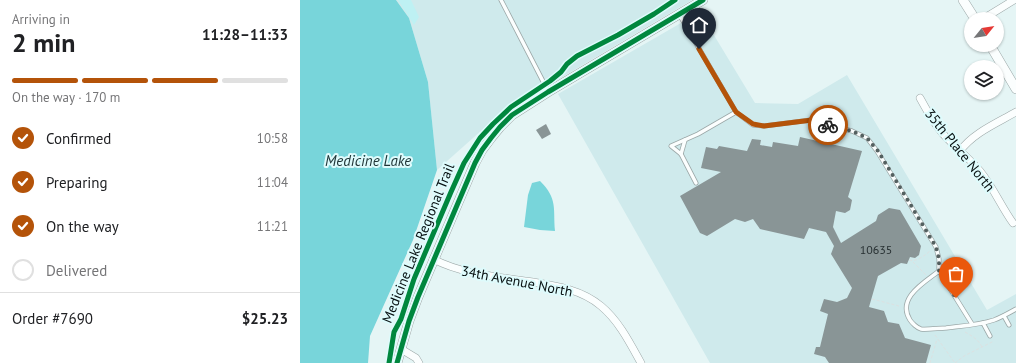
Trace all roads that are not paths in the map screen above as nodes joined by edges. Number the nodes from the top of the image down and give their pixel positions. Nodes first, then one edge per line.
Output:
1 (501, 0) edge
2 (702, 0) edge
3 (963, 0) edge
4 (1014, 0) edge
5 (970, 12) edge
6 (994, 12) edge
7 (679, 14) junction
8 (994, 52) edge
9 (1016, 89) edge
10 (548, 92) junction
11 (920, 98) dead end
12 (736, 112) junction
13 (1016, 112) edge
14 (685, 140) junction
15 (960, 151) junction
16 (681, 154) junction
17 (696, 183) dead end
18 (1013, 223) dead end
19 (433, 259) junction
20 (939, 271) junction
21 (1016, 309) edge
22 (1004, 316) junction
23 (983, 323) junction
24 (972, 324) junction
25 (1009, 325) dead end
26 (990, 336) dead end
27 (402, 349) junction
28 (397, 363) edge
29 (419, 363) edge
30 (640, 363) edge

1 - 10 lane
2 - 7 street
3 - 5 street
4 - 6 street
7 - 10 street
7 - 12 lane
8 - 9 street
10 - 19 street
11 - 15 street, 35th Place North
12 - 14 lane
12 - 20 lane
13 - 15 street
14 - 16 lane
14 - 16 lane
15 - 18 street, 35th Place North
16 - 17 lane
19 - 27 street
19 - 30 street, 34th Avenue North
20 - 24 lane
20 - 24 lane
21 - 22 lane
22 - 23 lane
22 - 25 lane
23 - 24 lane
23 - 26 lane
27 - 28 street
27 - 29 street

